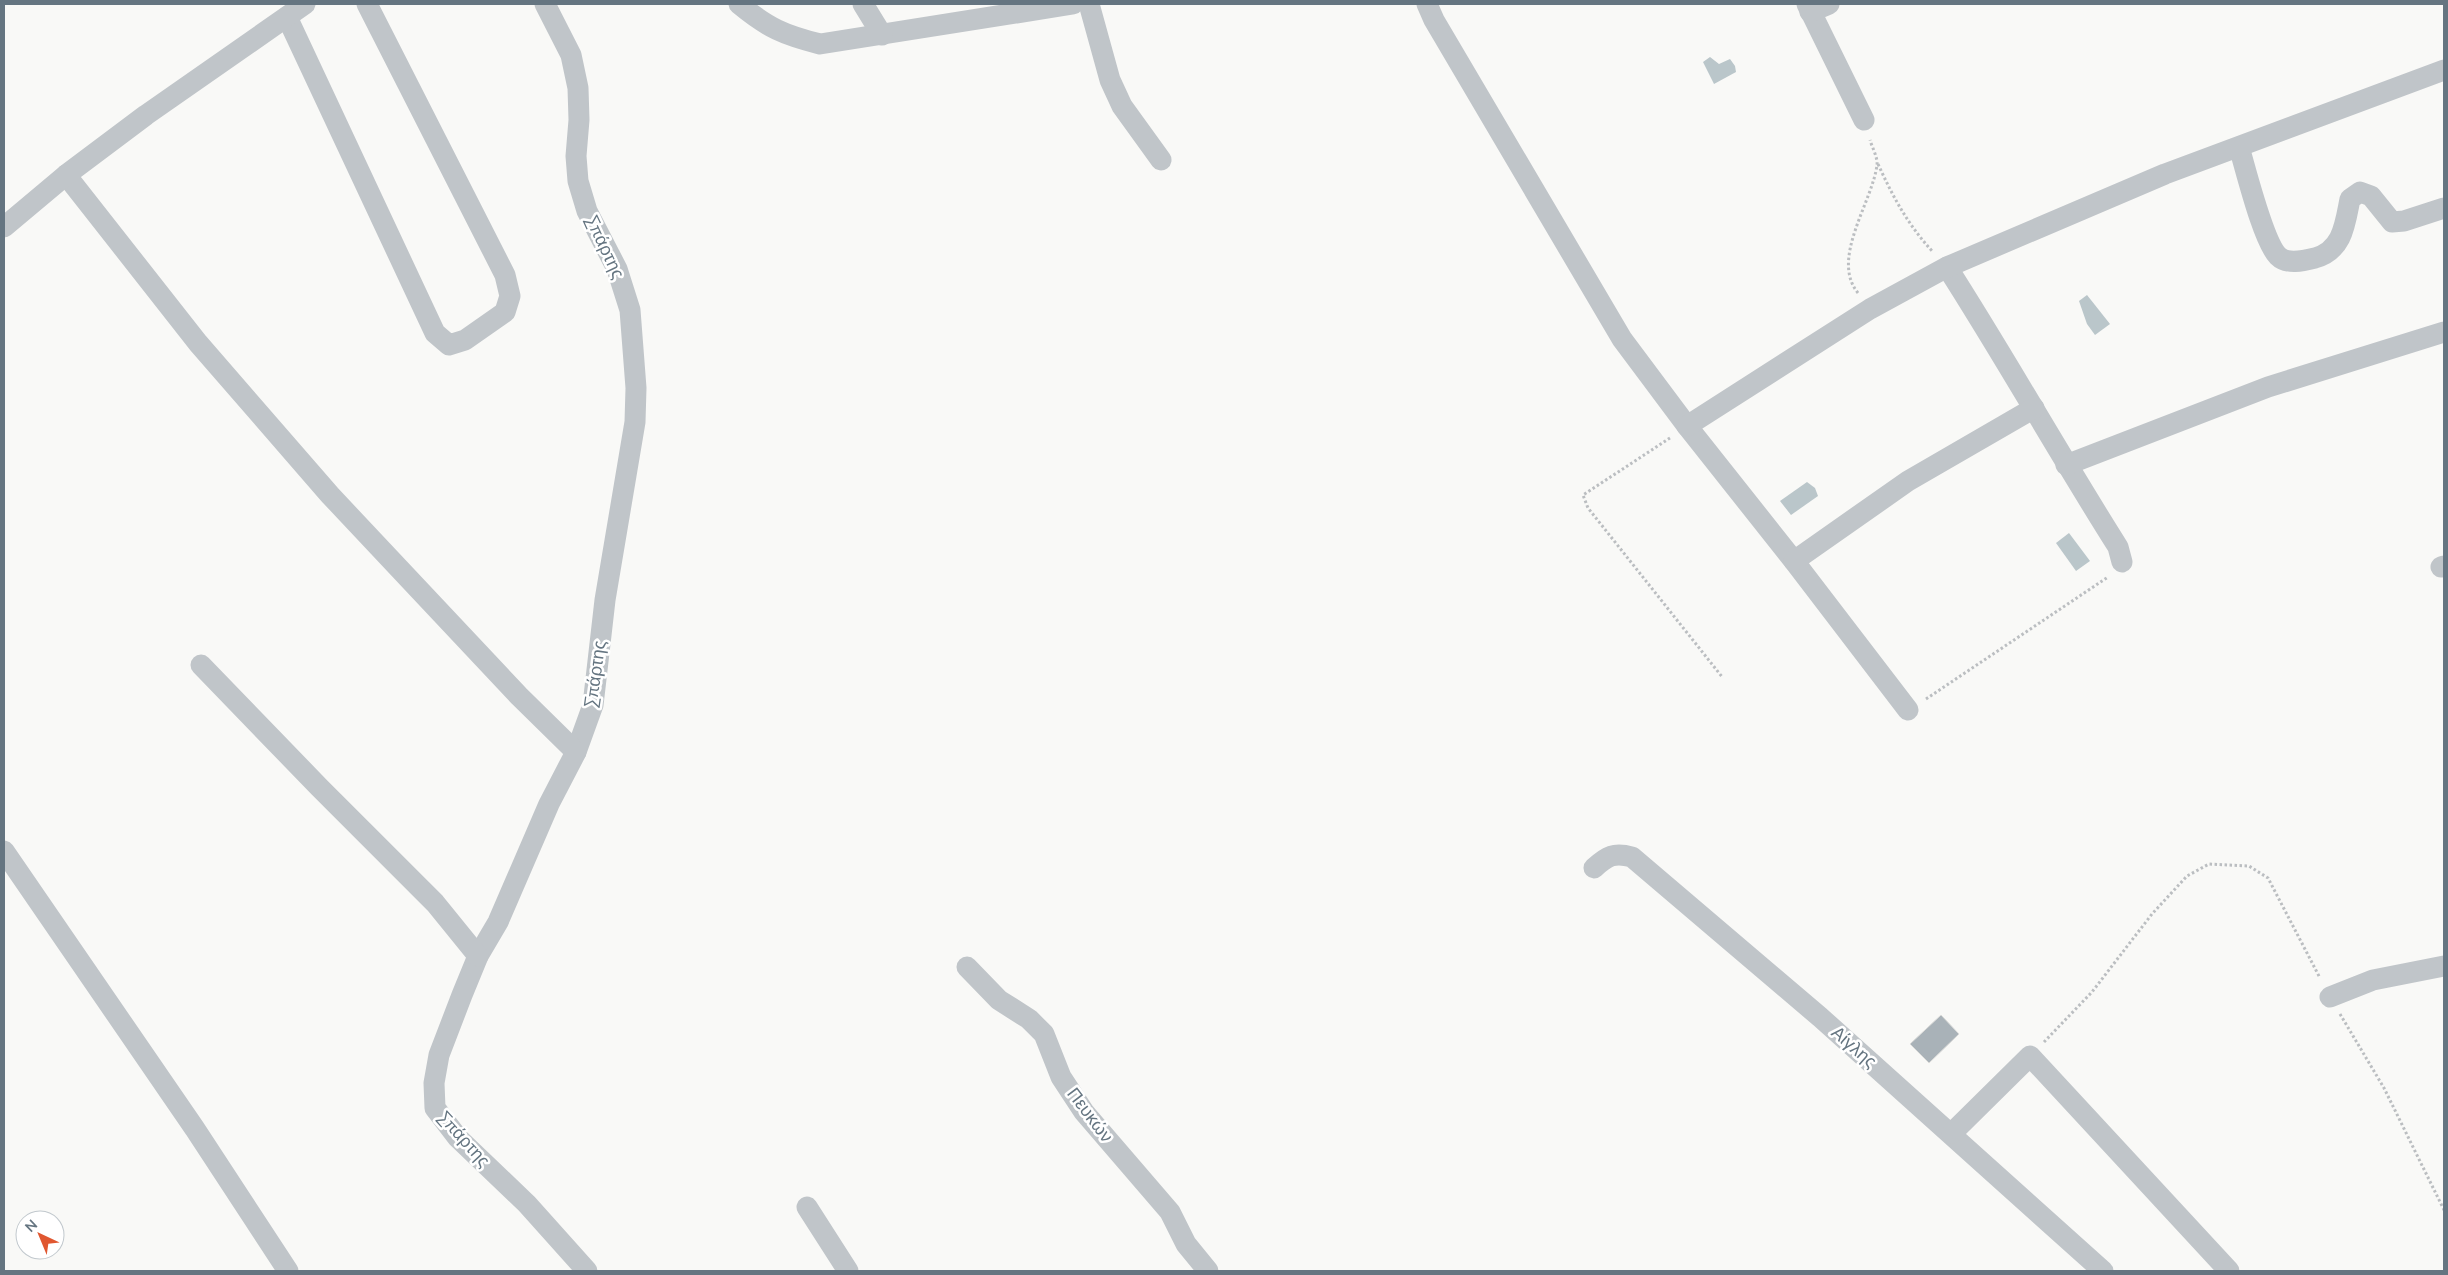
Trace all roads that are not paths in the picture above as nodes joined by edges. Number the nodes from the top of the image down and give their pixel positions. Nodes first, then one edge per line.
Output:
1 (305, 4) edge
2 (367, 4) edge
3 (545, 4) edge
4 (739, 4) edge
5 (863, 4) edge
6 (1073, 4) edge
7 (1089, 4) edge
8 (1427, 4) edge
9 (1815, 6) edge
10 (1022, 8) edge
11 (287, 17) junction
12 (882, 35) junction
13 (2444, 70) edge
14 (1864, 120) road end
15 (2239, 147) junction
16 (1161, 160) dead end
17 (66, 176) junction
18 (2444, 208) edge
19 (4, 227) edge
20 (1947, 267) junction
21 (2444, 332) edge
22 (2034, 408) junction
23 (1687, 426) junction
24 (2066, 465) junction
25 (1794, 561) junction
26 (2122, 562) road end
27 (201, 665) dead end
28 (1908, 710) road end
29 (576, 752) junction
30 (4, 851) edge
31 (1594, 868) dead end
32 (478, 956) junction
33 (2444, 966) edge
34 (967, 967) dead end
35 (2330, 997) road end
36 (1952, 1133) junction
37 (807, 1207) dead end
38 (288, 1271) edge
39 (587, 1271) edge
40 (848, 1271) edge
41 (1208, 1271) edge
42 (2103, 1271) edge
43 (2229, 1271) edge

1 - 11 street
2 - 11 street
3 - 29 street, Σπάρτης
4 - 12 street
5 - 12 street
6 - 10 street
7 - 16 street
8 - 23 street
9 - 14 street
10 - 12 street
11 - 17 street
13 - 15 street
15 - 18 street
15 - 20 street
17 - 19 street
17 - 29 street
20 - 22 street
20 - 23 street
21 - 24 street
22 - 24 street
22 - 25 street
23 - 25 street
24 - 26 street
25 - 28 street
27 - 32 street
29 - 32 street, Σπάρτης
30 - 38 street
31 - 36 street, Αίγλης
32 - 39 street, Σπάρτης
33 - 35 street
34 - 41 street, Πευκών
36 - 42 street, Αίγλης
36 - 43 street
37 - 40 street

